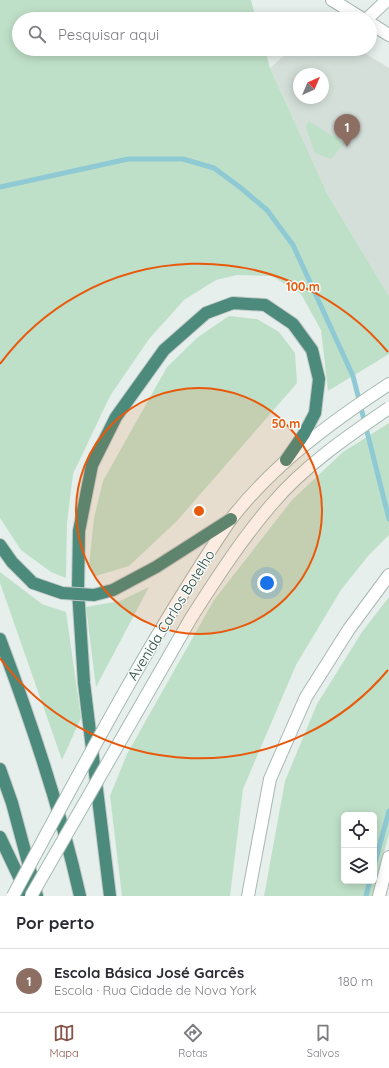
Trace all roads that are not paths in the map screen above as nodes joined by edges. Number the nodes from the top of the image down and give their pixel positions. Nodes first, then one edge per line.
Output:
1 (332, 0) edge
2 (388, 0) edge
3 (352, 12) edge
4 (374, 12) edge
5 (377, 27) edge
6 (389, 35) edge
7 (389, 384) edge
8 (389, 408) edge
9 (286, 460) junction
10 (231, 519) junction
11 (0, 545) edge
12 (389, 575) edge
13 (0, 640) edge
14 (0, 769) edge
15 (0, 837) edge
16 (389, 857) edge
17 (13, 896) edge
18 (28, 896) edge
19 (31, 896) edge
20 (37, 896) edge
21 (80, 896) edge
22 (110, 896) edge
23 (248, 896) edge
24 (379, 896) edge

1 - 3 main road
2 - 4 main road
5 - 6 main road
7 - 9 main road, Avenida Carlos Botelho
8 - 19 main road, Avenida Carlos Botelho, bridge
9 - 10 main road, Avenida Carlos Botelho
9 - 22 highway
10 - 11 highway, bridge
10 - 17 main road, Avenida Carlos Botelho, bridge
12 - 23 main road
13 - 21 highway
14 - 20 highway
15 - 18 highway
16 - 24 main road

